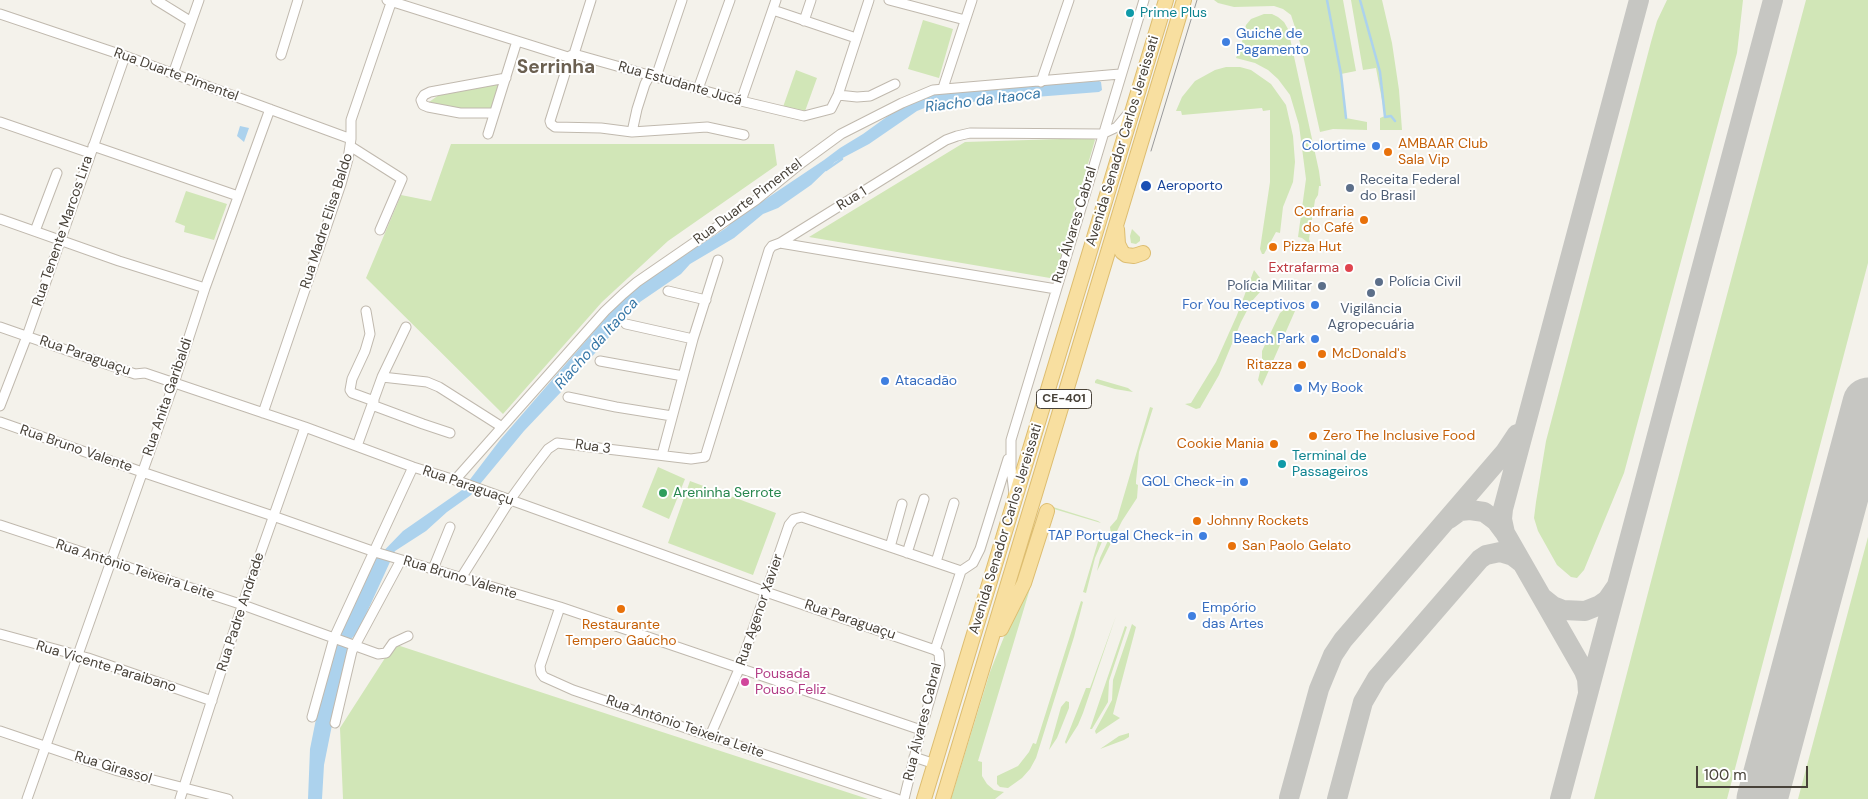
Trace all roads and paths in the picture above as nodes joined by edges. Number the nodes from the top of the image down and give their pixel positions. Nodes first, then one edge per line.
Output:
1 (156, 0) edge
2 (198, 0) edge
3 (298, 0) edge
4 (390, 0) edge
5 (591, 0) edge
6 (682, 0) edge
7 (730, 0) edge
8 (776, 0) edge
9 (811, 0) edge
10 (869, 0) edge
11 (889, 0) edge
12 (972, 0) edge
13 (1069, 0) edge
14 (1144, 0) edge
15 (1166, 0) edge
16 (1184, 0) edge
17 (772, 10) junction
18 (0, 14) edge
19 (965, 20) junction
20 (190, 21) junction
21 (804, 21) junction
22 (856, 38) junction
23 (517, 41) junction
24 (574, 54) junction
25 (281, 55) dead end
26 (125, 56) junction
27 (173, 74) junction
28 (1120, 74) junction
29 (653, 76) junction
30 (506, 78) junction
31 (1041, 82) junction
32 (895, 84) dead end
33 (943, 88) junction
34 (698, 89) junction
35 (838, 95) junction
36 (1136, 100) junction
37 (741, 101) junction
38 (270, 109) junction
39 (494, 113) junction
40 (0, 122) edge
41 (632, 132) junction
42 (488, 134) dead end
43 (1102, 134) junction
44 (744, 135) dead end
45 (351, 143) junction
46 (92, 150) junction
47 (56, 173) dead end
48 (238, 196) junction
49 (0, 219) edge
50 (1116, 224) junction
51 (380, 230) dead end
52 (35, 231) junction
53 (60, 240) junction
54 (780, 243) junction
55 (1144, 253) dead end
56 (718, 260) dead end
57 (205, 288) junction
58 (1056, 289) junction
59 (668, 291) dead end
60 (706, 300) junction
61 (366, 311) dead end
62 (626, 324) dead end
63 (0, 327) edge
64 (406, 327) dead end
65 (27, 336) junction
66 (693, 338) junction
67 (600, 361) dead end
68 (683, 376) junction
69 (382, 377) junction
70 (174, 382) junction
71 (568, 396) dead end
72 (373, 403) junction
73 (0, 406) edge
74 (263, 413) junction
75 (672, 416) junction
76 (0, 422) edge
77 (305, 427) junction
78 (502, 427) junction
79 (450, 433) dead end
80 (356, 446) junction
81 (1010, 452) junction
82 (662, 455) junction
83 (703, 458) joint
84 (413, 467) junction
85 (142, 472) junction
86 (458, 480) junction
87 (1015, 497) junction
88 (924, 499) dead end
89 (510, 500) junction
90 (954, 503) dead end
91 (902, 504) dead end
92 (1047, 511) dead end
93 (274, 516) junction
94 (0, 525) edge
95 (450, 527) dead end
96 (890, 547) junction
97 (374, 552) junction
98 (907, 553) junction
99 (399, 560) junction
100 (110, 561) junction
101 (936, 562) junction
102 (433, 570) junction
103 (961, 571) junction
104 (461, 578) junction
105 (766, 592) junction
106 (243, 605) junction
107 (560, 607) junction
108 (0, 634) edge
109 (408, 636) dead end
110 (336, 638) junction
111 (354, 644) junction
112 (935, 650) junction
113 (77, 656) junction
114 (984, 664) junction
115 (740, 668) junction
116 (212, 701) junction
117 (312, 717) dead end
118 (335, 724) dead end
119 (921, 730) junction
120 (0, 731) edge
121 (710, 736) junction
122 (45, 746) junction
123 (914, 757) junction
124 (935, 764) junction
125 (183, 788) junction
126 (27, 799) edge
127 (180, 799) edge
128 (228, 799) edge
129 (897, 799) edge
130 (904, 799) edge
131 (924, 799) edge
132 (943, 799) edge

1 - 20 street
2 - 20 street
3 - 25 street
4 - 23 street, Rua Estudante Jucá
4 - 45 street, Rua Madre Elisa Baldo
5 - 24 street
6 - 29 street
7 - 34 street
8 - 17 street
9 - 21 street
10 - 22 street
11 - 19 street
12 - 19 street
13 - 31 street
14 - 28 street, Rua Álvares Cabral
15 - 36 main road, Avenida Senador Carlos Jereissati / CE-401
16 - 50 main road, Avenida Senador Carlos Jereissati / CE-401
17 - 21 street
17 - 37 street
18 - 26 street, Rua Duarte Pimentel
19 - 33 street
20 - 27 street
21 - 22 street
22 - 35 street
23 - 24 street, Rua Estudante Jucá
23 - 30 street
24 - 29 street, Rua Estudante Jucá
24 - 41 street
26 - 27 street, Rua Duarte Pimentel
26 - 46 street, Rua Tenente Marcos Lira
27 - 38 street, Rua Duarte Pimentel
28 - 31 street, Rua Duarte Pimentel
28 - 43 street, Rua Álvares Cabral
29 - 34 street, Rua Estudante Jucá
29 - 41 street
30 - 39 street
30 - 39 street
31 - 33 street, Rua Duarte Pimentel
32 - 35 street
33 - 78 street, Rua Duarte Pimentel
34 - 37 street, Rua Estudante Jucá
35 - 37 street, Rua Estudante Jucá
36 - 43 street
36 - 87 main road, Avenida Senador Carlos Jereissati / CE-401
38 - 45 street, Rua Duarte Pimentel
38 - 48 street, Rua Anita Garibaldi
39 - 42 street
40 - 46 street
41 - 44 street
43 - 54 street, Rua 1
43 - 58 street, Rua Álvares Cabral
45 - 51 street, Rua Duarte Pimentel
45 - 74 street, Rua Madre Elisa Baldo
46 - 48 street
46 - 53 street, Rua Tenente Marcos Lira
47 - 52 street
48 - 57 street, Rua Anita Garibaldi
49 - 52 street
50 - 55 main road
50 - 114 main road, Avenida Senador Carlos Jereissati / CE-401
52 - 53 street
53 - 57 street
53 - 65 street, Rua Tenente Marcos Lira
54 - 58 street
54 - 83 street, Rua 1
56 - 60 street
57 - 70 street, Rua Anita Garibaldi
58 - 81 street, Rua Álvares Cabral
59 - 60 street
60 - 66 street
61 - 72 street
62 - 66 street
63 - 65 street, Rua Paraguaçu
64 - 69 street
65 - 70 street, Rua Paraguaçu
65 - 73 street, Rua Tenente Marcos Lira
66 - 68 street
67 - 68 street
68 - 75 street
69 - 72 street
69 - 78 street
70 - 74 street, Rua Paraguaçu
70 - 85 street, Rua Anita Garibaldi
71 - 75 street
72 - 79 street
72 - 80 street
74 - 77 street, Rua Paraguaçu
75 - 82 street
76 - 85 street, Rua Bruno Valente
77 - 80 street, Rua Paraguaçu
77 - 93 street, Rua Padre Andrade
78 - 86 street, Rua Duarte Pimentel
80 - 84 street, Rua Paraguaçu
81 - 87 street, Rua Álvares Cabral
81 - 103 street, Rua Álvares Cabral
82 - 83 street, Rua 3
82 - 89 street, Rua 3
84 - 86 street, Rua Paraguaçu
84 - 97 street
85 - 93 street, Rua Bruno Valente
85 - 100 street, Rua Anita Garibaldi
86 - 89 street, Rua Paraguaçu
87 - 124 main road, Avenida Senador Carlos Jereissati / CE-401
88 - 98 street
89 - 104 street
89 - 105 street, Rua Paraguaçu
90 - 101 street
91 - 96 street
92 - 114 main road
93 - 97 street, Rua Bruno Valente
93 - 106 street, Rua Padre Andrade
94 - 100 street, Rua Antônio Teixeira Leite
95 - 102 street
96 - 98 street
96 - 105 street, Rua Agenor Xavier
97 - 99 street, Rua Bruno Valente
97 - 110 street
98 - 101 street
99 - 102 street, Rua Bruno Valente
99 - 111 street
100 - 106 street, Rua Antônio Teixeira Leite
100 - 113 street, Rua Anita Garibaldi
101 - 103 street
102 - 104 street, Rua Bruno Valente
103 - 112 street, Rua Álvares Cabral
104 - 107 street, Rua Bruno Valente
105 - 112 street, Rua Paraguaçu
105 - 115 street, Rua Agenor Xavier
106 - 110 street, Rua Antônio Teixeira Leite
106 - 116 street, Rua Padre Andrade
107 - 115 street, Rua Bruno Valente
107 - 121 street, Rua Antônio Teixeira Leite
108 - 113 street, Rua Vicente Paraibano
109 - 111 street, Rua Antônio Teixeira Leite
110 - 111 street, Rua Antônio Teixeira Leite
110 - 117 street
111 - 118 street
112 - 119 street, Rua Álvares Cabral
113 - 116 street, Rua Vicente Paraibano
113 - 122 street, Rua Anita Garibaldi
114 - 132 main road, Avenida Senador Carlos Jereissati / CE-401
115 - 119 street, Rua Bruno Valente
115 - 121 street, Rua Agenor Xavier
116 - 125 street, Rua Padre Andrade
119 - 123 street, Rua Álvares Cabral
120 - 122 street, Rua Girassol
121 - 129 street, Rua Antônio Teixeira Leite
122 - 125 street, Rua Girassol
122 - 126 street, Rua Anita Garibaldi
123 - 124 street
123 - 130 street, Rua Álvares Cabral
124 - 131 main road, Avenida Senador Carlos Jereissati / CE-401
125 - 127 street, Rua Padre Andrade
125 - 128 street, Rua Girassol

